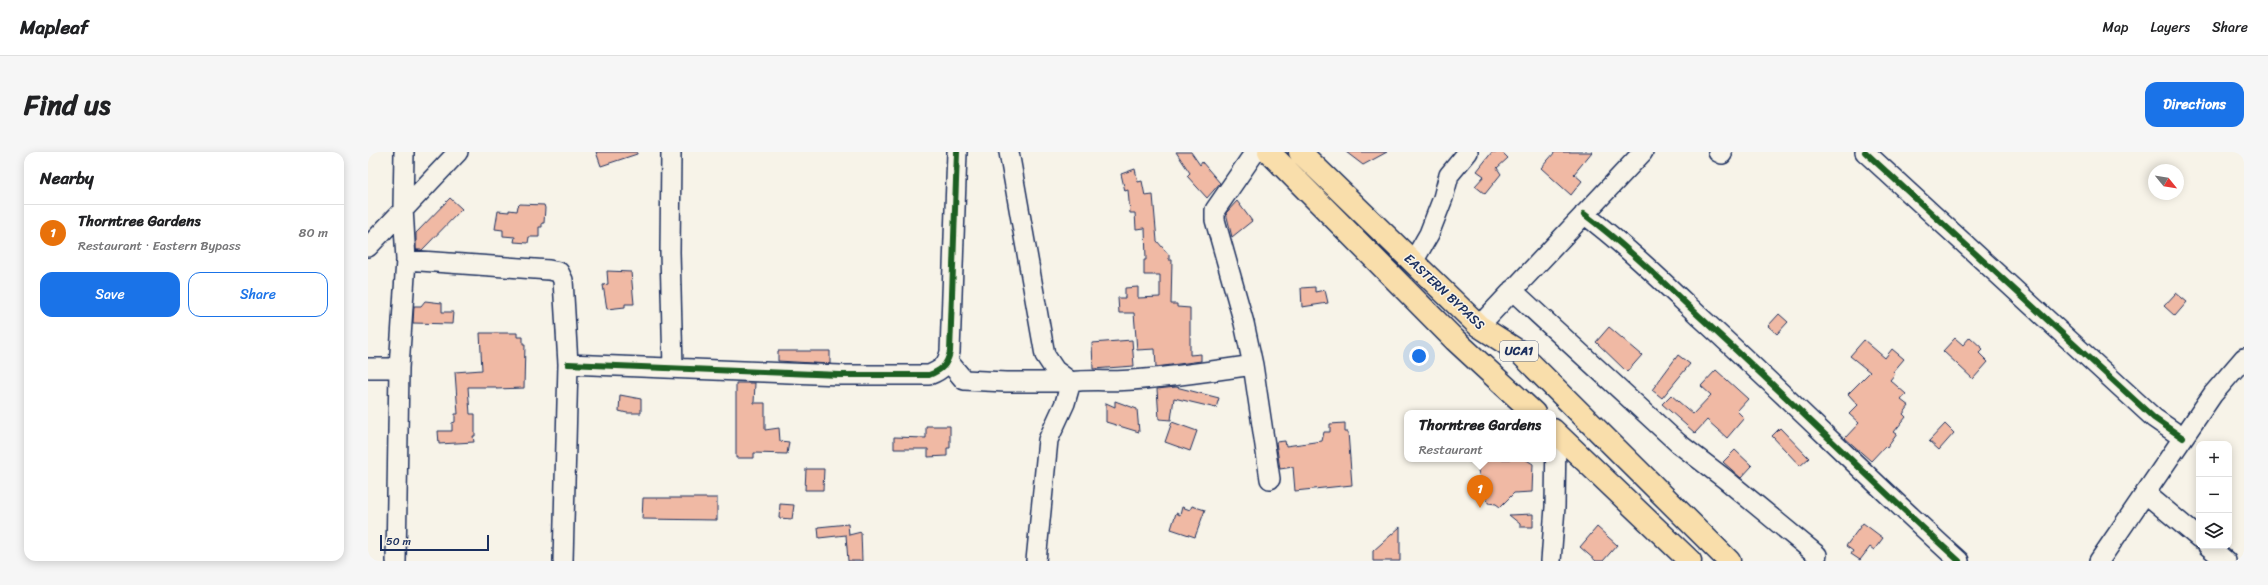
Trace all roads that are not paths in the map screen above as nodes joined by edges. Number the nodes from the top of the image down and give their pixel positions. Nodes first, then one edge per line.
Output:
1 (404, 152) edge
2 (458, 152) edge
3 (671, 152) edge
4 (957, 152) edge
5 (1009, 152) edge
6 (1255, 152) edge
7 (1269, 152) edge
8 (1300, 152) edge
9 (1468, 152) edge
10 (1865, 152) edge
11 (1634, 155) edge
12 (403, 208) junction
13 (1584, 214) junction
14 (368, 247) edge
15 (406, 260) junction
16 (1413, 262) junction
17 (1512, 290) junction
18 (1479, 326) junction
19 (2244, 358) edge
20 (948, 361) junction
21 (568, 364) junction
22 (1253, 365) junction
23 (368, 368) edge
24 (399, 368) junction
25 (673, 368) junction
26 (1071, 382) junction
27 (1531, 410) edge
28 (1556, 434) edge
29 (2183, 438) junction
30 (1553, 462) edge
31 (1270, 479) dead end
32 (2145, 493) junction
33 (2196, 536) edge
34 (2212, 549) edge
35 (1817, 555) dead end
36 (396, 561) edge
37 (563, 561) edge
38 (1036, 561) edge
39 (1551, 561) edge
40 (1690, 561) edge
41 (1729, 561) edge
42 (1959, 561) edge
43 (2099, 561) edge
44 (2226, 561) edge

1 - 12 street
2 - 12 street
3 - 25 street
4 - 20 street
5 - 26 street
6 - 22 street
7 - 27 main road, EASTERN BYPASS / UCA1
8 - 16 main road, EASTERN BYPASS / UCA1
9 - 16 street
10 - 29 street
11 - 13 street
12 - 14 street
12 - 15 street
13 - 17 street
13 - 42 street
15 - 21 street
15 - 24 street
16 - 18 main road, EASTERN BYPASS / UCA1
17 - 18 street
17 - 35 street
18 - 41 main road, EASTERN BYPASS / UCA1
19 - 29 street
20 - 25 street
20 - 26 street
21 - 25 street
21 - 37 street
22 - 26 street
22 - 31 street
23 - 24 street
24 - 36 street
26 - 38 street
28 - 40 main road
29 - 32 street
30 - 39 street
32 - 33 street
32 - 43 street
34 - 44 street

